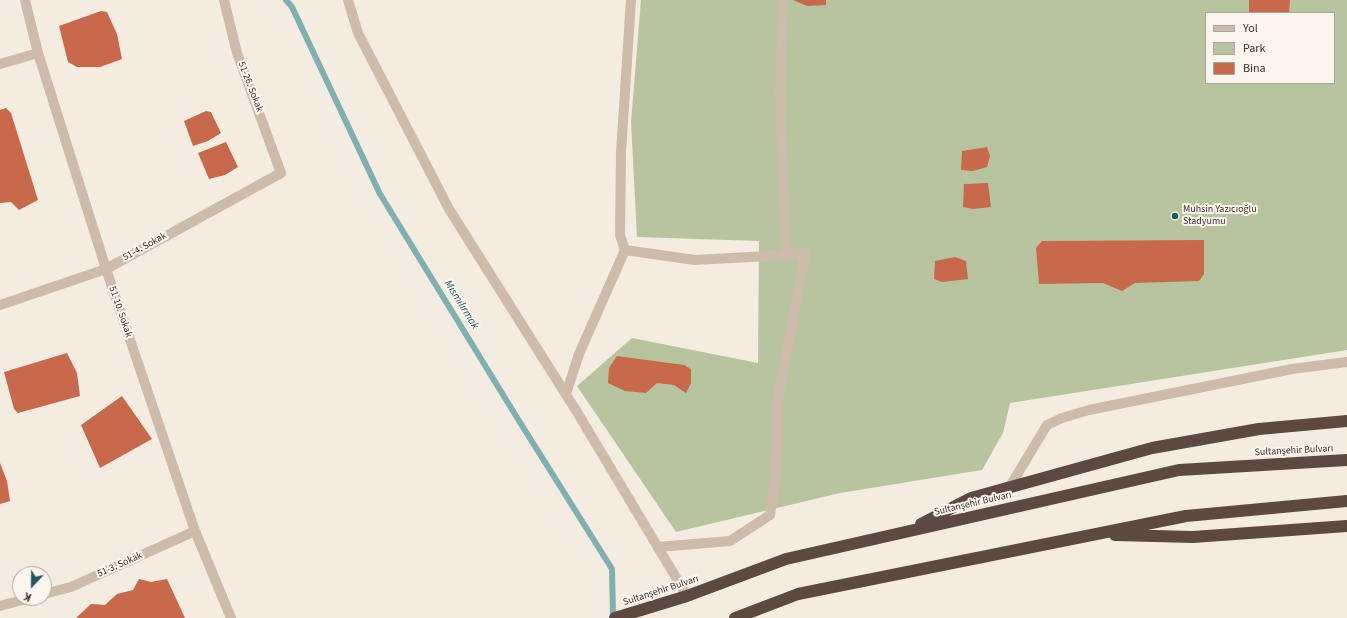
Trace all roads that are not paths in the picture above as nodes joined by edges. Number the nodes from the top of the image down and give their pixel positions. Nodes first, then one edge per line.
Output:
1 (25, 0) edge
2 (224, 0) edge
3 (348, 0) edge
4 (631, 0) edge
5 (783, 0) edge
6 (38, 53) junction
7 (0, 64) edge
8 (281, 173) joint
9 (625, 250) junction
10 (786, 256) junction
11 (106, 269) junction
12 (0, 305) edge
13 (1347, 362) edge
14 (566, 394) junction
15 (1347, 421) edge
16 (1347, 460) edge
17 (1009, 488) junction
18 (1347, 501) edge
19 (1347, 526) edge
20 (195, 531) junction
21 (905, 532) junction
22 (1092, 535) junction
23 (658, 547) junction
24 (52, 592) edge
25 (687, 596) junction
26 (12, 603) edge
27 (0, 606) edge
28 (231, 618) edge
29 (614, 618) edge
30 (735, 618) edge

1 - 6 street, 51-10. Sokak
2 - 8 street, 51-26. Sokak
3 - 14 street
4 - 9 street
5 - 10 street
6 - 7 street
6 - 11 street, 51-10. Sokak
8 - 11 street, 51-4. Sokak
9 - 10 street
9 - 14 street
10 - 23 street
11 - 12 street, 51-4. Sokak
11 - 20 street, 51-10. Sokak
13 - 17 street
14 - 23 street
15 - 17 highway
16 - 21 highway, Sultanşehir Bulvarı
17 - 21 highway
18 - 22 highway
19 - 22 highway
20 - 24 street, 51-3. Sokak
20 - 28 street, 51-10. Sokak
21 - 25 highway, Sultanşehir Bulvarı
22 - 30 highway
23 - 25 street
25 - 29 highway, Sultanşehir Bulvarı
26 - 27 street

